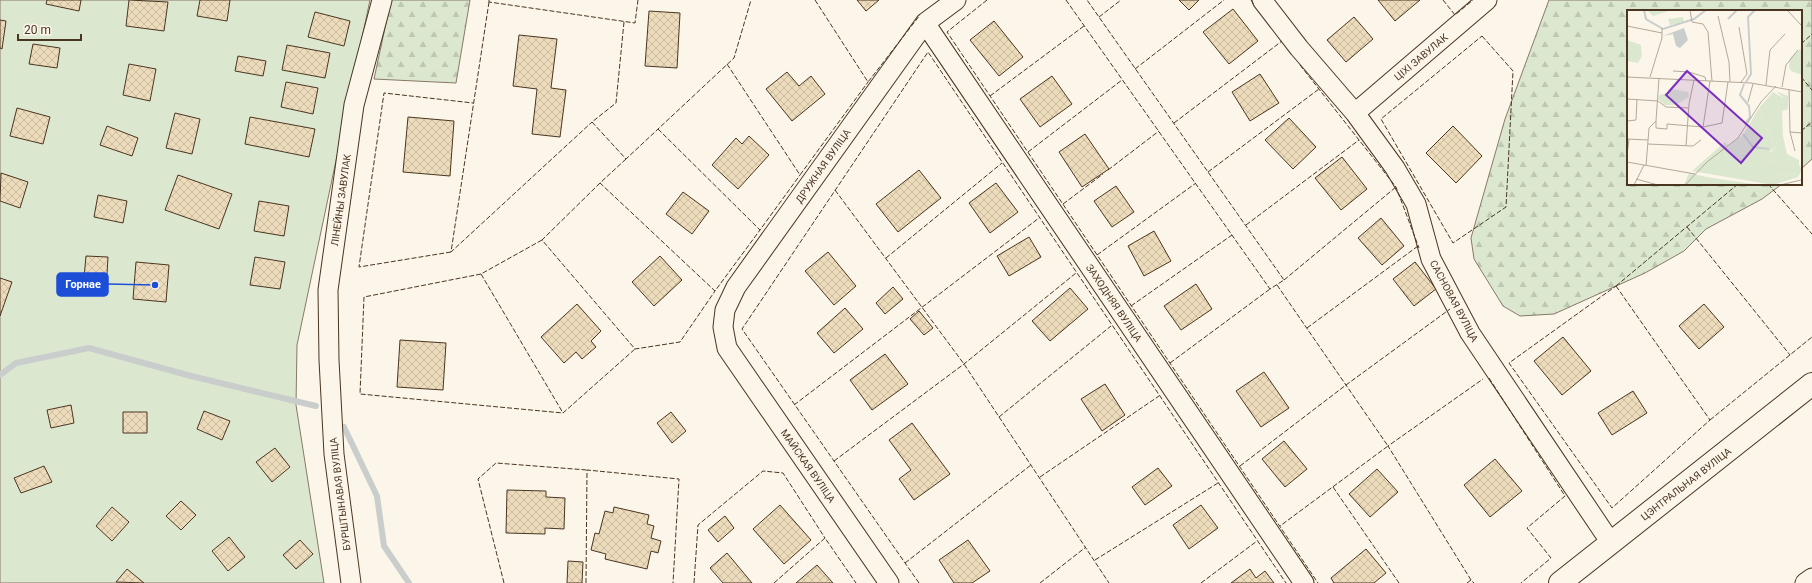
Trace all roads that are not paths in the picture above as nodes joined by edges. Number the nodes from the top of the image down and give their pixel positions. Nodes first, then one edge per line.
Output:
1 (382, 0) edge
2 (956, 0) edge
3 (1262, 0) edge
4 (1487, 0) edge
5 (925, 23) junction
6 (1355, 113) junction
7 (727, 348) joint
8 (1812, 384) edge
9 (332, 404) joint
10 (1611, 543) junction
11 (1812, 578) edge
12 (351, 583) edge
13 (889, 583) edge
14 (1304, 583) edge
15 (1560, 583) edge
16 (1805, 583) edge

1 - 9 street, ЛІНЕЙНЫ ЗАВУЛАК
2 - 5 street, ДРУЖНАЯ ВУЛІЦА
3 - 6 street, САСНОВАЯ ВУЛІЦА
4 - 6 street, ЦІХІ ЗАВУЛАК
5 - 7 street, ДРУЖНАЯ ВУЛІЦА
5 - 14 street, ЗАХОДНЯЯ ВУЛІЦА
6 - 10 street, САСНОВАЯ ВУЛІЦА
7 - 13 street, МАЙСКАЯ ВУЛІЦА
8 - 10 street, ЦЭНТРАЛЬНАЯ ВУЛІЦА
9 - 12 street, БУРШТЫНАВАЯ ВУЛІЦА
10 - 15 street, ЦЭНТРАЛЬНАЯ ВУЛІЦА
11 - 16 street

